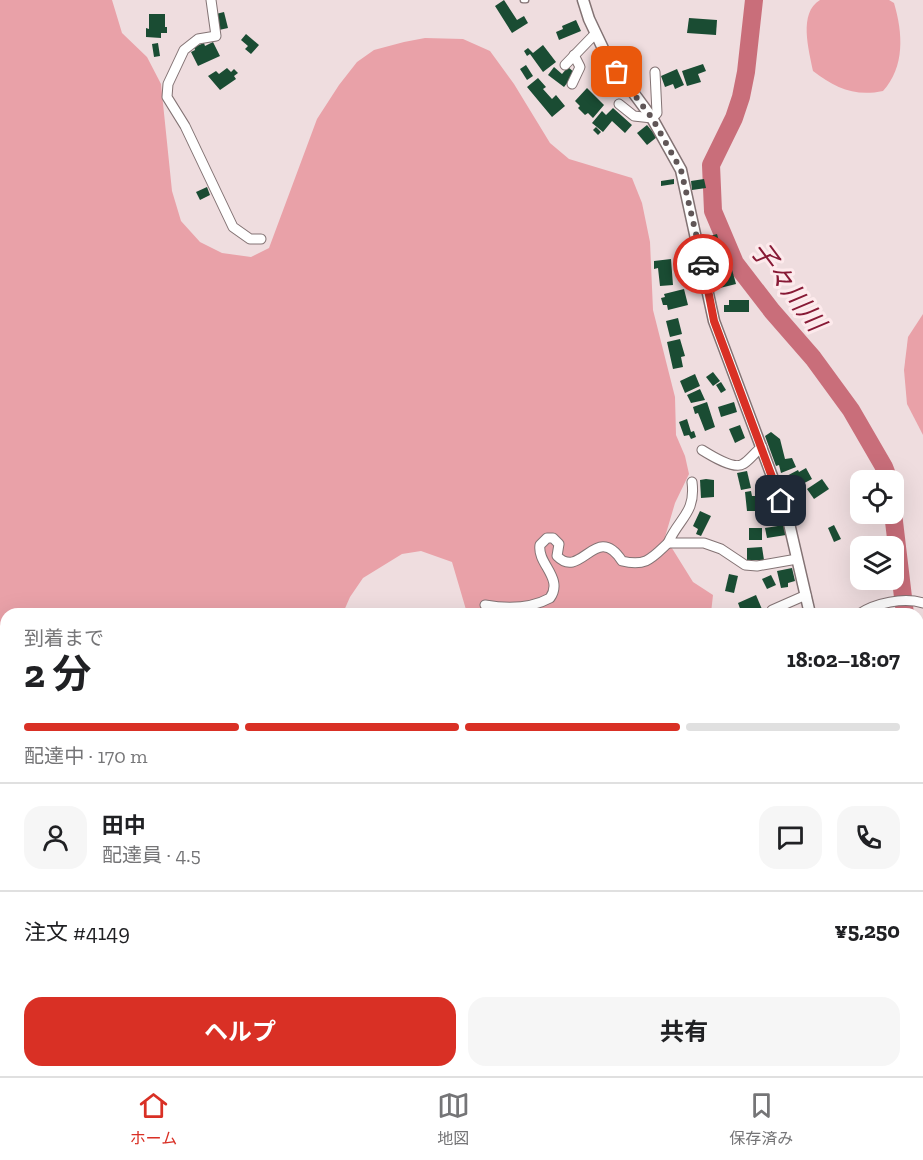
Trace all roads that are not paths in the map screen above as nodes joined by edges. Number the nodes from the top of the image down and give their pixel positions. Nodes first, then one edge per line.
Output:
1 (211, 0) edge
2 (584, 0) edge
3 (595, 34) junction
4 (574, 55) junction
5 (565, 65) dead end
6 (655, 72) dead end
7 (572, 84) dead end
8 (619, 104) dead end
9 (652, 118) junction
10 (261, 239) dead end
11 (762, 447) junction
12 (702, 450) dead end
13 (692, 482) dead end
14 (668, 543) junction
15 (797, 559) junction
16 (806, 595) junction
17 (923, 603) edge
18 (485, 605) dead end
19 (502, 608) edge
20 (514, 608) edge
21 (777, 608) edge
22 (809, 608) edge
23 (870, 608) edge

1 - 10 street
2 - 3 street
3 - 4 street
3 - 9 street
4 - 5 street
4 - 7 street
6 - 9 street
8 - 9 street
9 - 11 street
11 - 12 street
11 - 15 street
13 - 14 street
14 - 15 street
14 - 20 street
15 - 16 street
16 - 21 street
16 - 22 street
17 - 23 street
18 - 19 street

